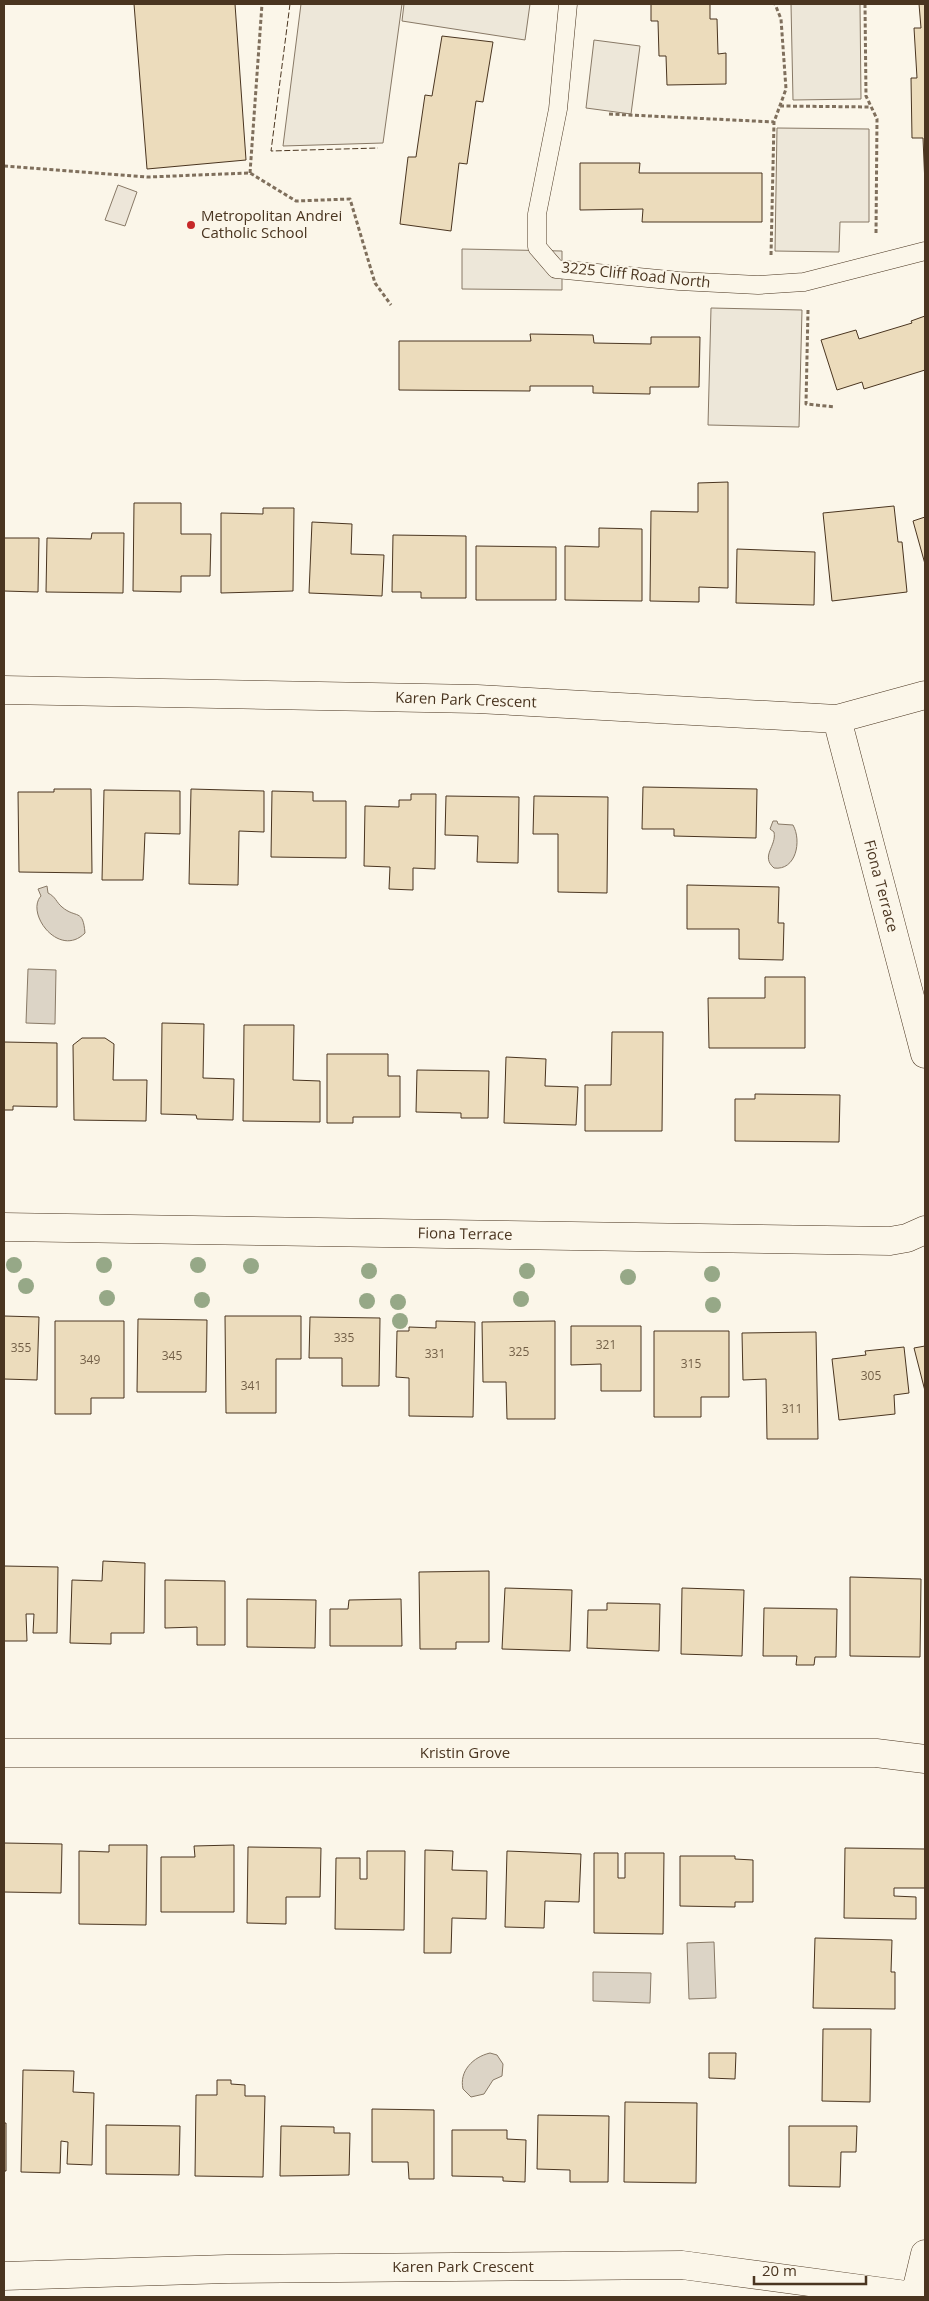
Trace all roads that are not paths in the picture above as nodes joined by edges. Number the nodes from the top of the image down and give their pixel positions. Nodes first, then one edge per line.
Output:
1 (568, 4) edge
2 (925, 252) edge
3 (4, 690) edge
4 (925, 695) edge
5 (837, 719) junction
6 (925, 1054) edge
7 (4, 1227) edge
8 (925, 1230) edge
9 (4, 1753) edge
10 (925, 1759) edge
11 (925, 2254) edge
12 (4, 2276) edge
13 (918, 2296) edge

1 - 2 lane, 3225 Cliff Road North
3 - 5 street, Karen Park Crescent
4 - 5 street, Karen Park Crescent
5 - 6 street, Fiona Terrace
7 - 8 street, Fiona Terrace
9 - 10 street, Kristin Grove
11 - 13 street
12 - 13 street, Karen Park Crescent

